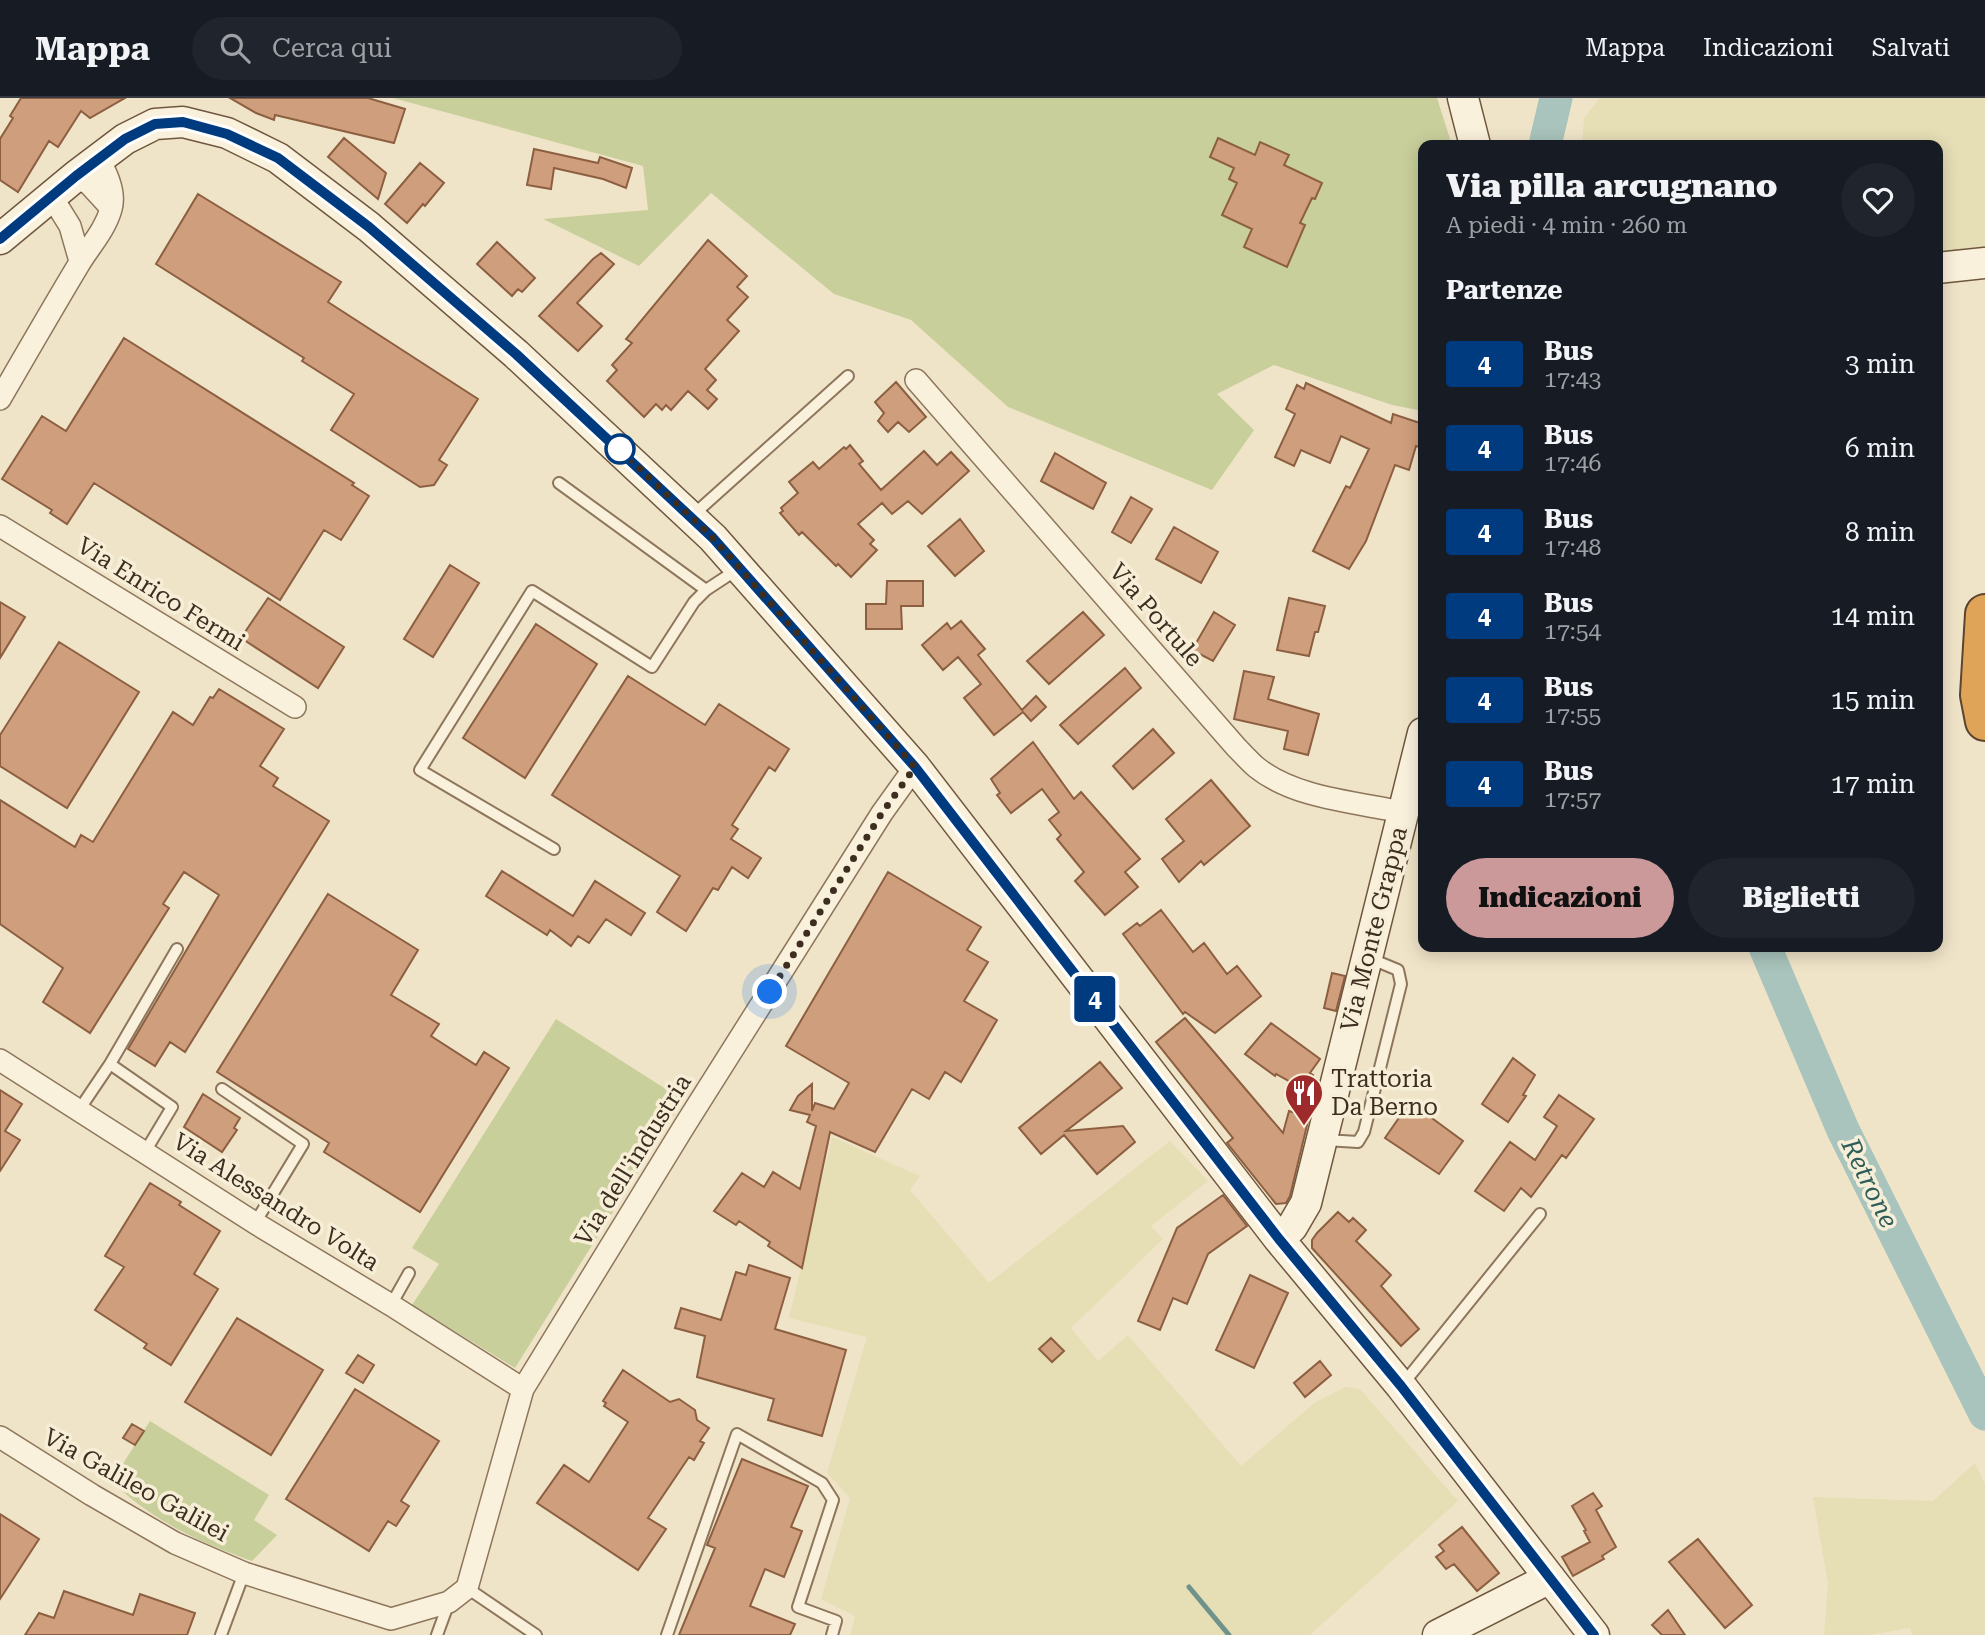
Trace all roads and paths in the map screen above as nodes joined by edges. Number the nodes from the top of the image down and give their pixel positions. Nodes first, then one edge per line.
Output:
1 (1463, 98) edge
2 (167, 111) edge
3 (1474, 140) edge
4 (87, 167) junction
5 (52, 197) junction
6 (0, 239) edge
7 (80, 261) junction
8 (1985, 263) edge
9 (1943, 267) edge
10 (848, 376) dead end
11 (916, 380) dead end
12 (0, 399) edge
13 (559, 483) dead end
14 (692, 516) junction
15 (0, 526) edge
16 (740, 567) junction
17 (706, 590) junction
18 (1985, 614) edge
19 (295, 707) dead end
20 (1985, 721) edge
21 (1418, 752) edge
22 (915, 767) junction
23 (1402, 812) junction
24 (554, 849) dead end
25 (177, 949) dead end
26 (1367, 957) junction
27 (0, 1060) edge
28 (110, 1064) junction
29 (222, 1088) dead end
30 (79, 1110) junction
31 (1322, 1140) junction
32 (145, 1152) junction
33 (1540, 1214) dead end
34 (256, 1223) junction
35 (1279, 1239) junction
36 (409, 1273) dead end
37 (391, 1304) junction
38 (1401, 1386) junction
39 (523, 1389) junction
40 (0, 1437) edge
41 (244, 1573) junction
42 (1550, 1578) junction
43 (467, 1588) junction
44 (449, 1602) junction
45 (221, 1635) edge
46 (437, 1635) edge
47 (536, 1635) edge
48 (667, 1635) edge
49 (832, 1635) edge
50 (1438, 1635) edge
51 (1594, 1635) edge

1 - 3 main road
2 - 4 main road
2 - 14 main road
4 - 5 main road
4 - 7 street
5 - 6 main road
5 - 7 street
7 - 12 street
8 - 9 main road
10 - 14 lane
11 - 23 street, Via Portule
13 - 17 lane
14 - 16 main road
15 - 19 street, Via Enrico Fermi
16 - 17 lane
16 - 22 main road
17 - 24 lane
18 - 20 highway
21 - 23 main road, Via Monte Grappa
22 - 35 main road
22 - 39 street, Via dell'industria
23 - 26 main road, Via Monte Grappa
25 - 28 lane
26 - 31 main road, Via Monte Grappa
26 - 31 lane
27 - 30 street, Via Alessandro Volta
28 - 30 lane
28 - 32 lane
29 - 34 lane
30 - 32 street, Via Alessandro Volta
31 - 35 main road, Via Monte Grappa
32 - 34 street, Via Alessandro Volta
33 - 38 lane
34 - 37 street, Via Alessandro Volta
35 - 38 main road
36 - 37 lane
37 - 39 street, Via Alessandro Volta
38 - 42 main road
39 - 43 street, Via dell'industria
40 - 41 street, Via Galileo Galilei
41 - 44 street, Via Galileo Galilei
41 - 45 lane
42 - 50 main road
42 - 51 main road
43 - 44 street
43 - 47 lane
44 - 46 lane
48 - 49 lane

